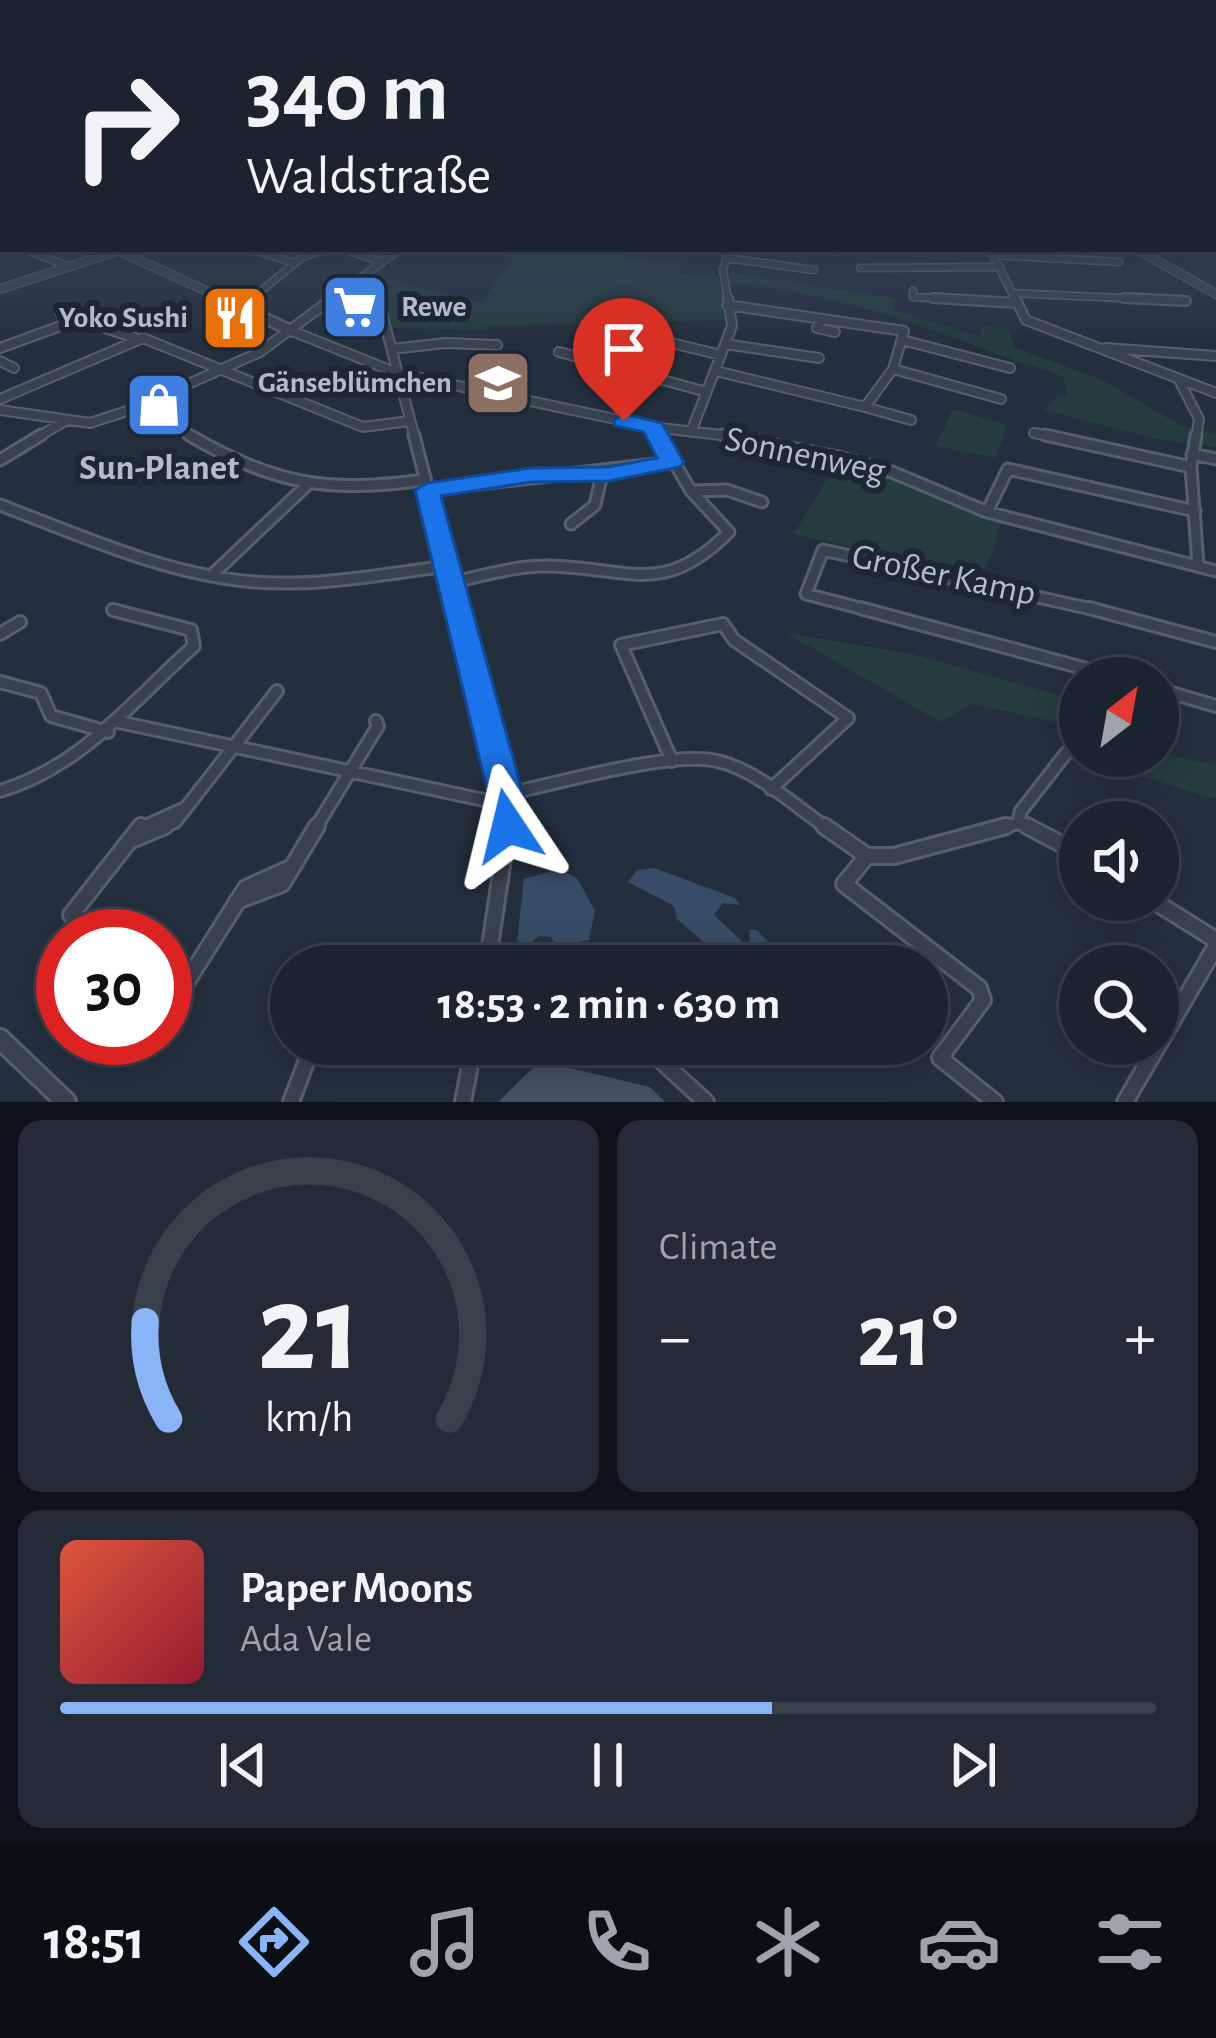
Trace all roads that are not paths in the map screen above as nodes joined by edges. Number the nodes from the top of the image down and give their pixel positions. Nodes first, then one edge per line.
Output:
1 (33, 252) edge
2 (114, 252) edge
3 (124, 252) edge
4 (260, 252) edge
5 (309, 252) edge
6 (353, 252) edge
7 (396, 252) edge
8 (729, 252) edge
9 (992, 252) edge
10 (1142, 252) edge
11 (725, 258) junction
12 (294, 262) junction
13 (382, 262) junction
14 (1119, 262) dead end
15 (68, 266) junction
16 (1000, 267) junction
17 (860, 268) dead end
18 (814, 270) dead end
19 (365, 275) junction
20 (0, 289) edge
21 (913, 291) dead end
22 (1013, 293) junction
23 (1216, 294) edge
24 (1186, 301) dead end
25 (1017, 303) junction
26 (727, 305) junction
27 (238, 308) junction
28 (60, 313) dead end
29 (822, 319) junction
30 (77, 320) junction
31 (806, 327) dead end
32 (817, 328) junction
33 (292, 331) junction
34 (835, 332) dead end
35 (634, 334) dead end
36 (137, 339) junction
37 (902, 340) junction
38 (725, 344) junction
39 (497, 345) dead end
40 (1094, 347) junction
41 (0, 348) edge
42 (392, 349) junction
43 (559, 352) dead end
44 (721, 355) junction
45 (1216, 356) edge
46 (819, 358) dead end
47 (0, 361) edge
48 (14, 368) dead end
49 (1010, 368) dead end
50 (893, 369) junction
51 (219, 371) junction
52 (716, 371) junction
53 (397, 374) junction
54 (1180, 382) junction
55 (707, 392) junction
56 (1216, 393) edge
57 (0, 399) edge
58 (1001, 399) dead end
59 (140, 406) junction
60 (865, 407) junction
61 (0, 410) edge
62 (67, 420) junction
63 (911, 420) dead end
64 (409, 421) junction
65 (653, 428) junction
66 (691, 432) junction
67 (1034, 433) dead end
68 (1192, 454) junction
69 (1216, 459) edge
70 (0, 460) edge
71 (672, 462) junction
72 (1191, 467) junction
73 (602, 474) junction
74 (426, 485) junction
75 (306, 486) junction
76 (691, 491) junction
77 (761, 502) dead end
78 (0, 505) edge
79 (1196, 511) junction
80 (987, 512) junction
81 (572, 524) dead end
82 (447, 566) junction
83 (1198, 566) junction
84 (1216, 571) edge
85 (211, 575) junction
86 (452, 582) junction
87 (112, 610) dead end
88 (20, 622) dead end
89 (0, 634) edge
90 (1216, 642) edge
91 (1059, 662) edge
92 (0, 682) edge
93 (277, 691) dead end
94 (1179, 695) edge
95 (1216, 706) edge
96 (376, 721) dead end
97 (119, 722) junction
98 (108, 732) junction
99 (232, 748) junction
100 (672, 761) junction
101 (1059, 762) edge
102 (347, 774) junction
103 (771, 789) junction
104 (0, 791) edge
105 (506, 800) junction
106 (1018, 823) junction
107 (1059, 841) edge
108 (868, 856) junction
109 (76, 909) edge
110 (1179, 918) edge
111 (1216, 943) edge
112 (490, 945) edge
113 (192, 973) edge
114 (0, 1040) edge
115 (305, 1065) edge
116 (470, 1065) edge
117 (666, 1065) edge
118 (66, 1102) edge
119 (290, 1102) edge
120 (463, 1102) edge
121 (706, 1102) edge
122 (995, 1102) edge
123 (1125, 1102) edge

1 - 15 street
2 - 15 street
3 - 27 street, Sonnenweg
4 - 12 street
5 - 12 street
6 - 13 street
7 - 13 street
8 - 11 street
9 - 14 street
9 - 16 street
10 - 23 street
11 - 18 street
11 - 26 street
12 - 27 street
13 - 19 street
15 - 20 street
16 - 17 street
16 - 22 street
19 - 33 street
19 - 42 street
21 - 25 street
22 - 24 street
22 - 25 street
25 - 40 street
26 - 29 street
26 - 38 street
27 - 33 street, Sonnenweg
28 - 30 street
29 - 32 street
29 - 37 street
30 - 36 street
30 - 41 street
31 - 32 street
32 - 34 street
33 - 51 street
33 - 53 street, Sonnenweg
35 - 44 street
36 - 51 street
36 - 57 street
37 - 49 street
37 - 50 street
38 - 44 street
38 - 46 street
39 - 42 street
40 - 45 street
40 - 54 street
42 - 53 street
43 - 55 street
44 - 52 street
47 - 48 street
50 - 58 street
50 - 60 street
51 - 59 street
51 - 64 street
52 - 55 street
52 - 60 street
53 - 64 street
53 - 65 street, Sonnenweg
54 - 56 street
54 - 68 street
55 - 66 street
59 - 62 street
59 - 75 street
60 - 63 street
61 - 62 street
62 - 70 street
64 - 74 street
65 - 66 street, Sonnenweg
65 - 71 street
66 - 80 street, Sonnenweg
67 - 72 street
68 - 69 street
68 - 72 street
71 - 73 street
71 - 76 street
72 - 79 street
73 - 74 street
73 - 81 street
74 - 75 street
74 - 82 street
75 - 85 street
76 - 77 street
76 - 86 street
78 - 85 street
79 - 80 street
79 - 83 street
80 - 83 street, Sonnenweg
82 - 85 street
82 - 86 street
83 - 84 street, Sonnenweg
86 - 105 street
87 - 97 street
88 - 89 street
90 - 91 street, Großer Kamp
92 - 98 street
93 - 99 street
94 - 95 street
96 - 102 street
97 - 98 street
97 - 99 street
98 - 104 street
99 - 102 street
99 - 109 street
100 - 103 street
100 - 103 street
100 - 105 street
101 - 106 street
102 - 105 street
102 - 113 street
103 - 108 street
105 - 112 street
106 - 107 street
106 - 108 street
108 - 122 street
110 - 111 street
111 - 123 street
114 - 118 street
115 - 119 street
116 - 120 street
117 - 121 street

